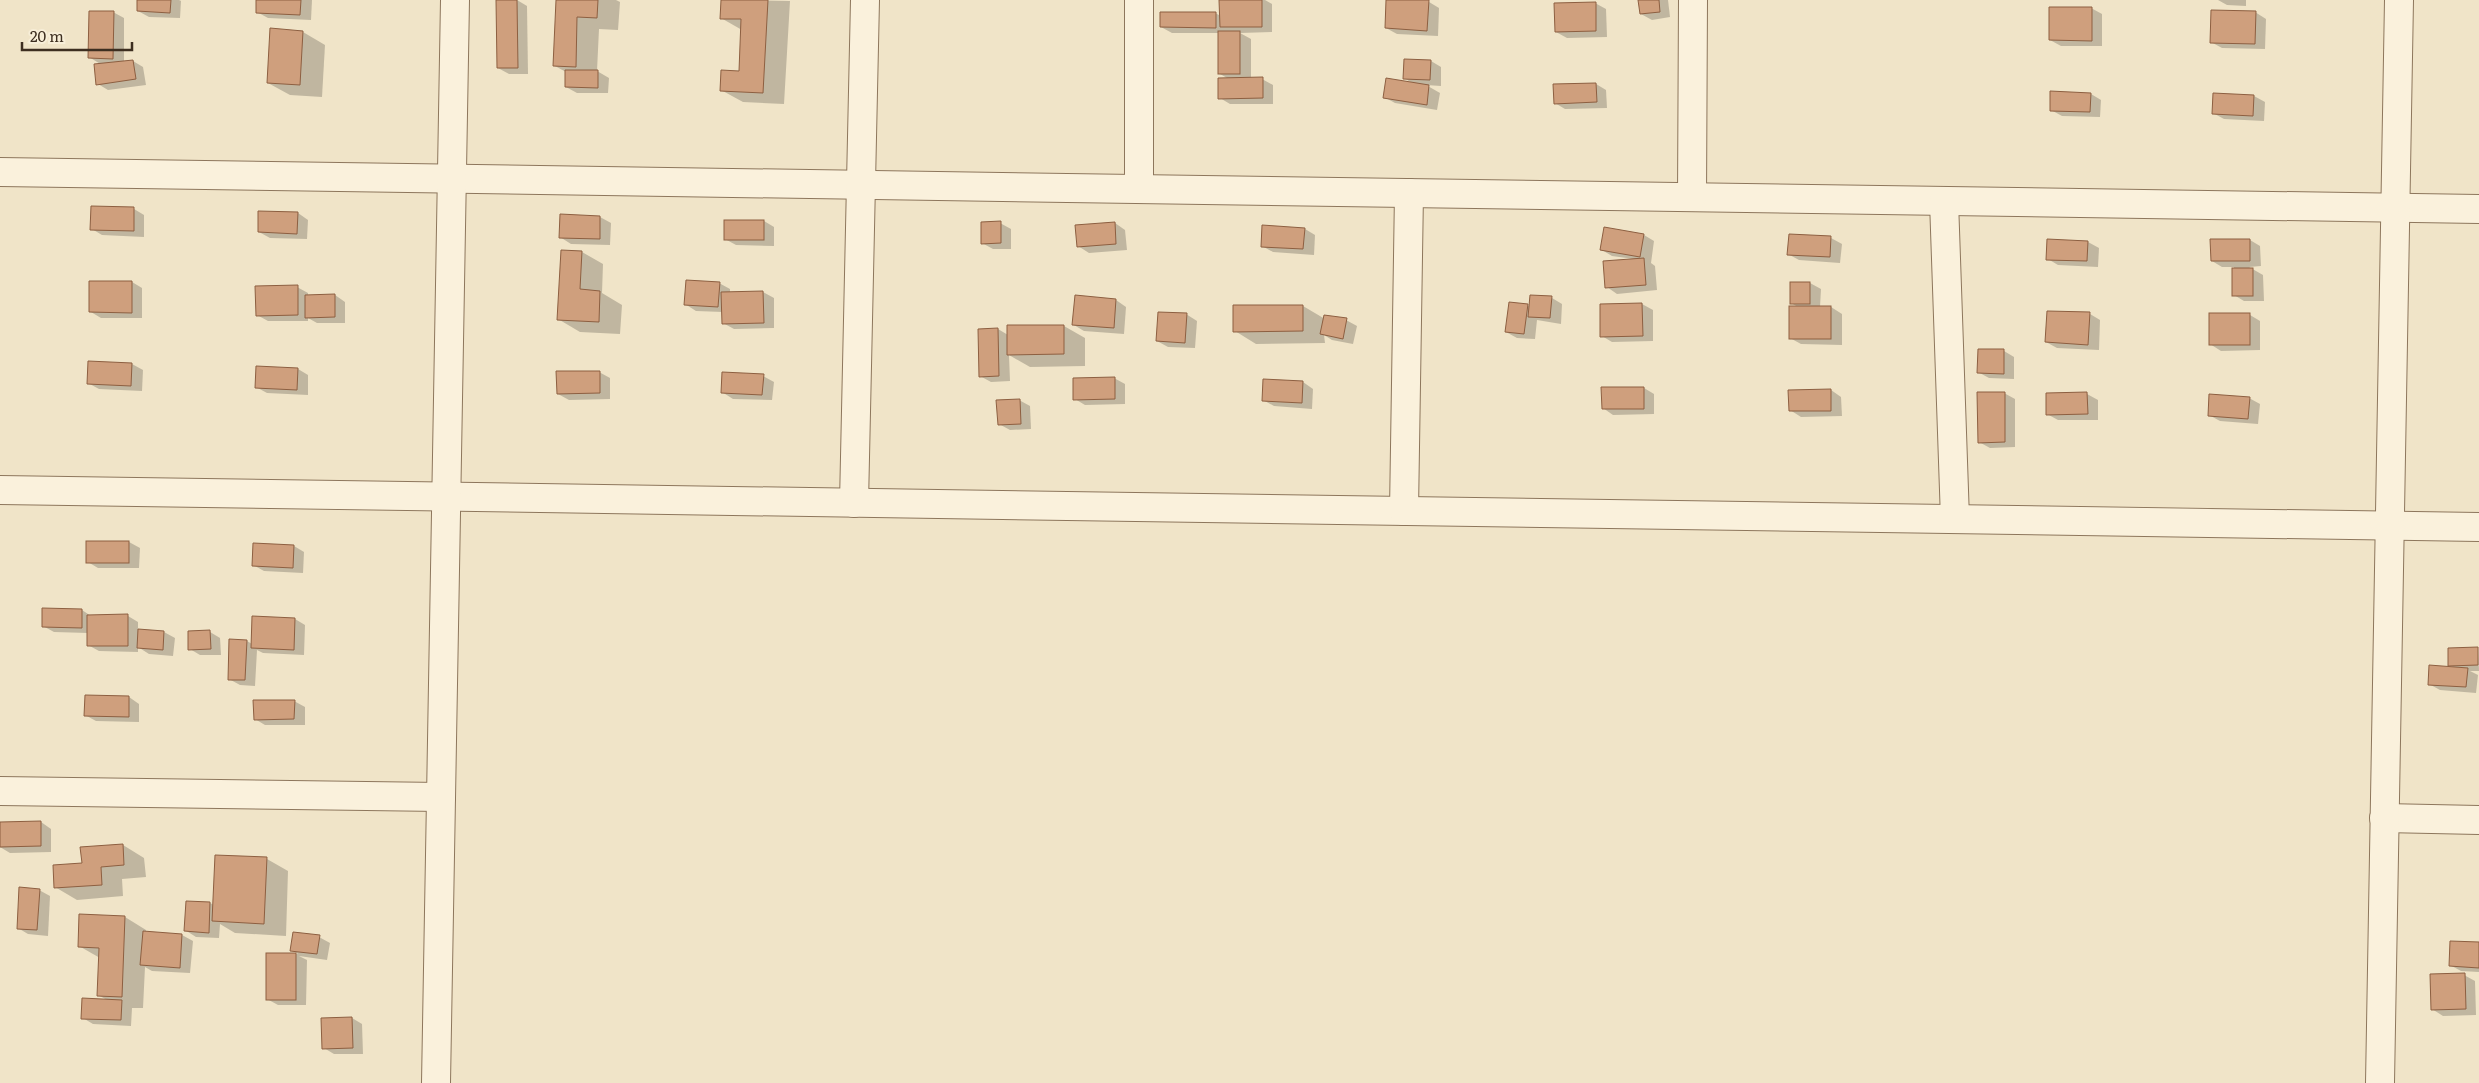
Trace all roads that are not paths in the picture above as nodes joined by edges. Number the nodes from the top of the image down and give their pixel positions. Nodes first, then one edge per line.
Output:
1 (455, 0) edge
2 (865, 0) edge
3 (1139, 0) edge
4 (1692, 0) edge
5 (2399, 0) edge
6 (0, 172) edge
7 (452, 179) junction
8 (861, 185) junction
9 (1139, 189) junction
10 (1409, 193) junction
11 (1692, 197) junction
12 (1944, 201) junction
13 (2396, 208) junction
14 (2479, 209) edge
15 (0, 490) edge
16 (446, 496) junction
17 (854, 503) junction
18 (1404, 511) junction
19 (1955, 519) junction
20 (2390, 526) junction
21 (2479, 527) edge
22 (0, 791) edge
23 (441, 797) junction
24 (2384, 818) junction
25 (2479, 820) edge
26 (436, 1083) edge
27 (2380, 1083) edge

1 - 7 street
2 - 8 street
3 - 9 street
4 - 11 street
5 - 13 street
6 - 7 street
7 - 8 street
7 - 16 street
8 - 9 street
8 - 17 street
9 - 10 street
10 - 11 street
10 - 18 street
11 - 12 street
12 - 13 street
12 - 19 street
13 - 14 street
13 - 20 street
15 - 16 street
16 - 17 street
16 - 23 street
17 - 18 street
18 - 19 street
19 - 20 street
20 - 21 street
20 - 24 street
22 - 23 street
23 - 26 street
24 - 25 street
24 - 27 street

